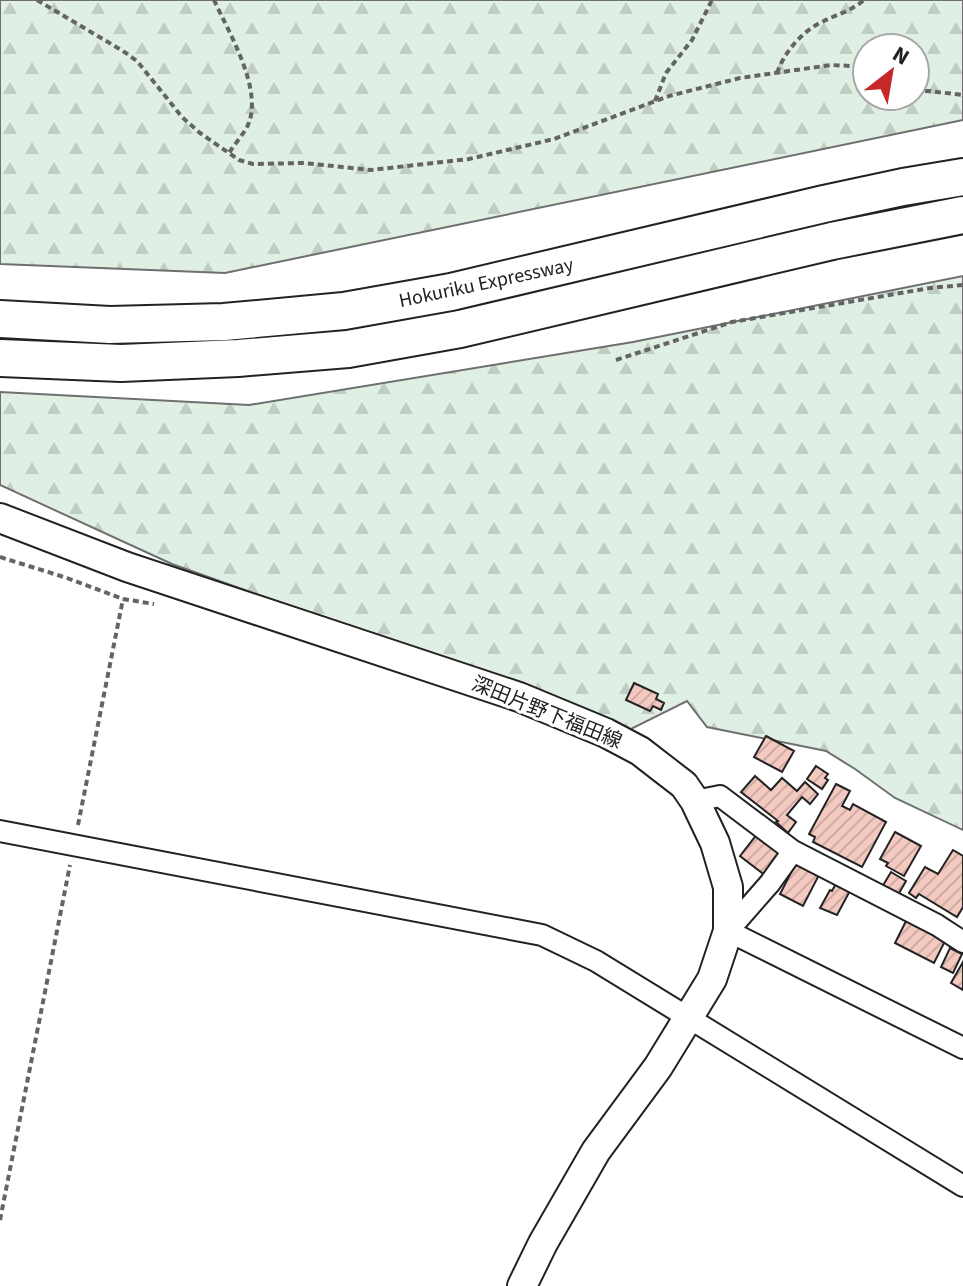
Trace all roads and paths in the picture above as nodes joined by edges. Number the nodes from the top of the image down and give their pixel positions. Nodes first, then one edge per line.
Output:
1 (37, 0) edge
2 (214, 0) edge
3 (712, 0) edge
4 (864, 0) edge
5 (851, 66) edge
6 (777, 73) junction
7 (931, 91) edge
8 (963, 95) edge
9 (655, 101) junction
10 (229, 153) junction
11 (963, 177) edge
12 (963, 215) edge
13 (963, 285) edge
14 (0, 319) edge
15 (0, 358) edge
16 (616, 360) dead end
17 (0, 518) edge
18 (123, 599) dead end
19 (695, 801) junction
20 (0, 831) edge
21 (74, 845) junction
22 (793, 851) junction
23 (728, 931) junction
24 (963, 942) edge
25 (688, 1017) junction
26 (963, 1048) edge
27 (963, 1186) edge
28 (0, 1220) edge
29 (522, 1286) edge

1 - 10 path
2 - 10 path
3 - 9 path
4 - 6 path
5 - 6 path
6 - 9 path
7 - 8 path
9 - 10 path
11 - 14 highway, Hokuriku Expressway
12 - 15 highway, Hokuriku Expressway
13 - 16 path
17 - 19 main road, 深田片野下福田線
18 - 21 path
19 - 22 street
19 - 23 main road, 深田片野下福田線
20 - 21 street
21 - 25 street
21 - 28 path
22 - 23 street
22 - 24 street
23 - 25 main road, 深田片野下福田線
23 - 26 street
25 - 27 street
25 - 29 main road, 深田片野下福田線

